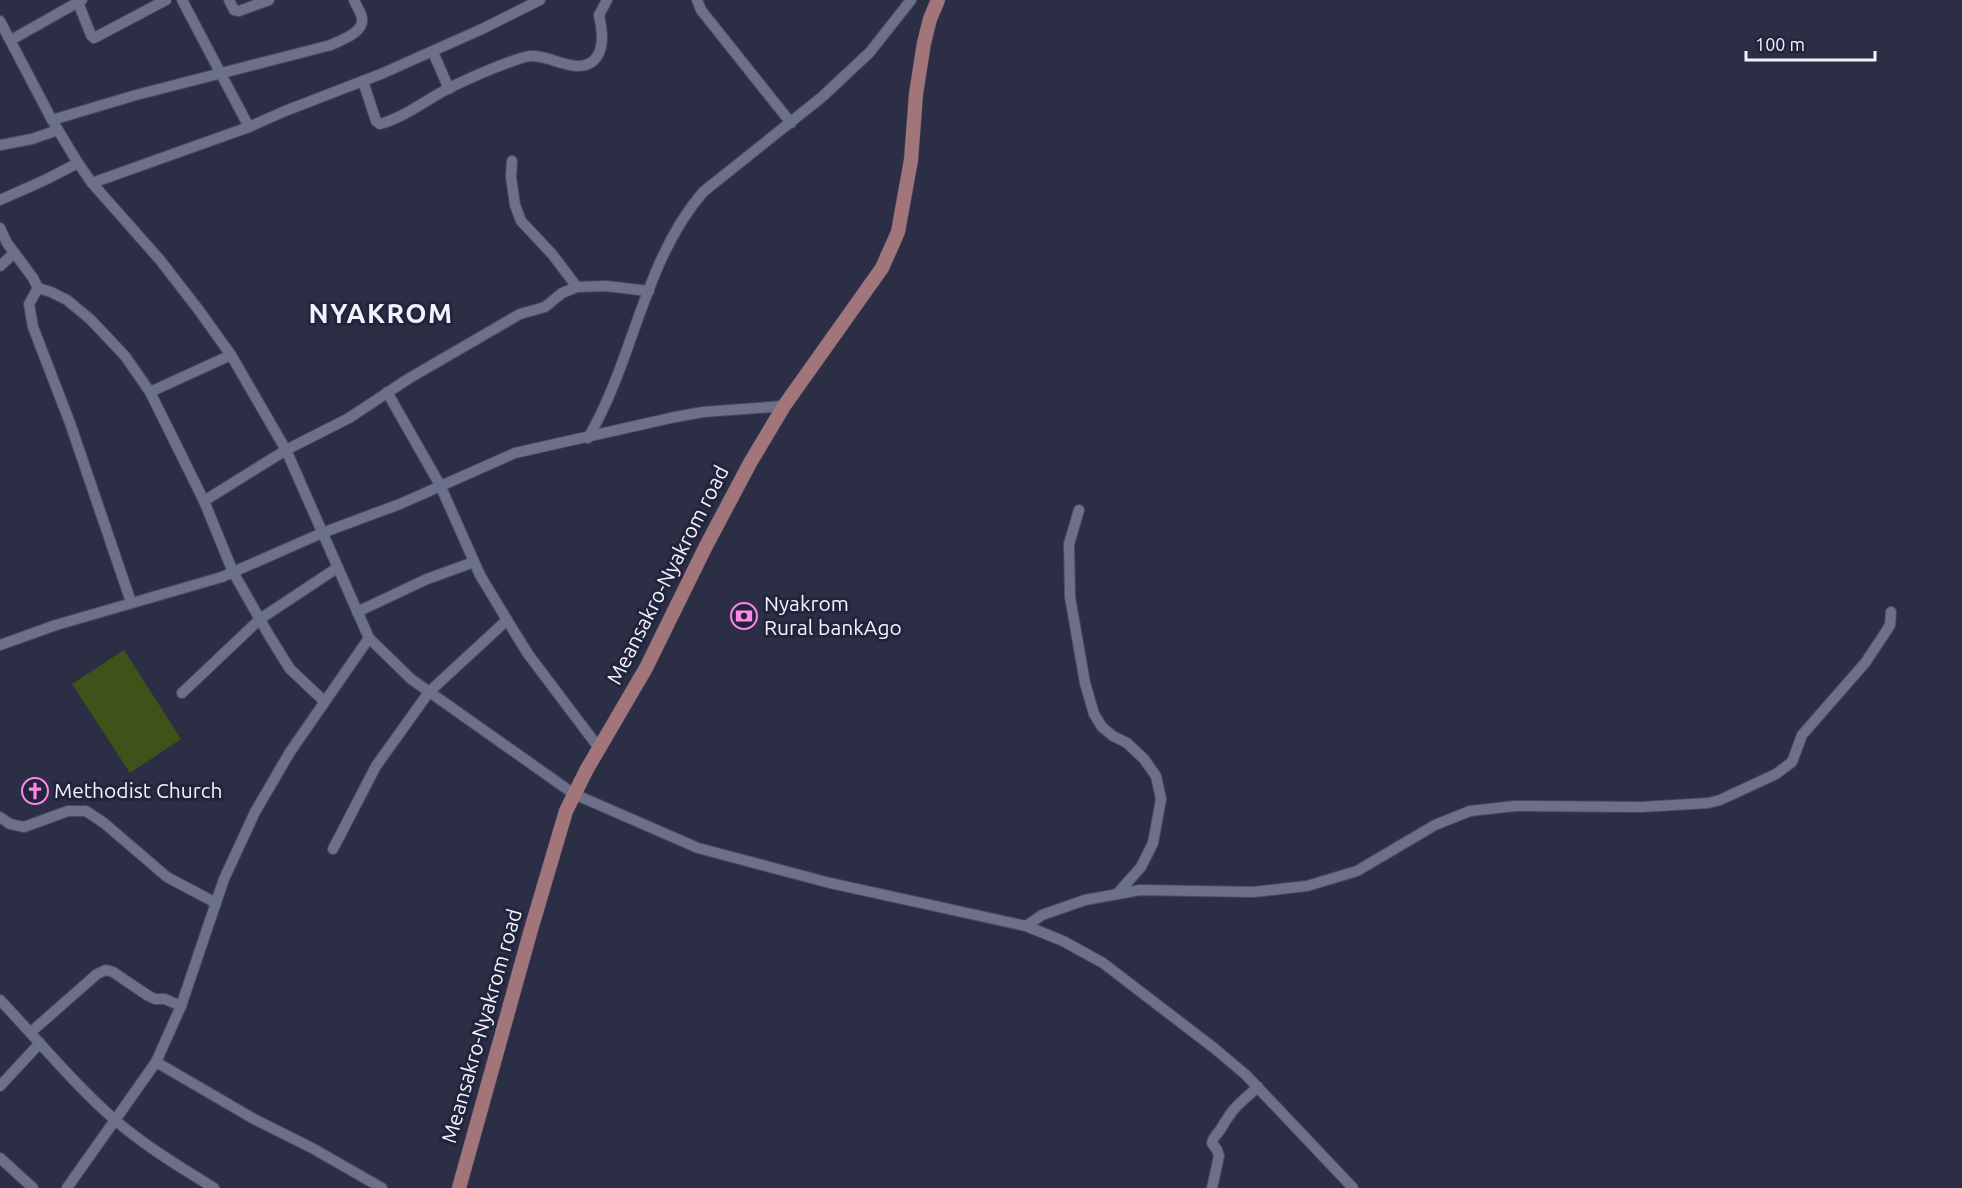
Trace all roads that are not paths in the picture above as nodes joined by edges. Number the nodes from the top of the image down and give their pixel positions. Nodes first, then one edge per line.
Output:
1 (166, 0) edge
2 (182, 0) edge
3 (229, 0) edge
4 (269, 0) edge
5 (354, 0) edge
6 (540, 0) edge
7 (607, 0) edge
8 (697, 0) edge
9 (911, 0) edge
10 (938, 0) edge
11 (79, 1) edge
12 (0, 21) edge
13 (11, 40) junction
14 (433, 52) junction
15 (220, 73) junction
16 (363, 81) junction
17 (449, 89) junction
18 (52, 120) junction
19 (791, 123) junction
20 (249, 127) junction
21 (58, 130) junction
22 (0, 145) edge
23 (512, 161) dead end
24 (78, 163) junction
25 (92, 183) junction
26 (0, 200) edge
27 (0, 228) edge
28 (13, 254) junction
29 (0, 266) edge
30 (577, 287) junction
31 (38, 288) junction
32 (649, 291) junction
33 (231, 355) junction
34 (150, 392) junction
35 (387, 392) junction
36 (784, 406) junction
37 (588, 438) junction
38 (286, 450) junction
39 (440, 485) junction
40 (204, 501) junction
41 (1079, 510) dead end
42 (322, 533) junction
43 (474, 562) junction
44 (337, 568) junction
45 (233, 572) junction
46 (131, 602) junction
47 (357, 612) junction
48 (1891, 612) dead end
49 (260, 619) junction
50 (507, 620) junction
51 (369, 638) junction
52 (0, 645) edge
53 (429, 692) junction
54 (182, 693) dead end
55 (324, 702) junction
56 (599, 748) junction
57 (574, 794) junction
58 (0, 817) edge
59 (333, 849) dead end
60 (1117, 894) junction
61 (216, 903) junction
62 (1026, 926) junction
63 (0, 1000) edge
64 (181, 1006) junction
65 (31, 1032) junction
66 (40, 1043) junction
67 (156, 1062) junction
68 (0, 1086) edge
69 (1257, 1087) junction
70 (116, 1120) junction
71 (0, 1158) edge
72 (33, 1188) edge
73 (67, 1188) edge
74 (214, 1188) edge
75 (382, 1188) edge
76 (459, 1188) edge
77 (1212, 1188) edge
78 (1353, 1188) edge

1 - 11 street
2 - 15 street
3 - 4 street
5 - 15 street
6 - 14 street
7 - 17 street
8 - 19 street
9 - 19 street
10 - 36 main road, Meansakro-Nyakrom road
11 - 13 street
12 - 13 street
13 - 18 street
14 - 16 street
14 - 17 street
15 - 18 street
15 - 20 street
16 - 17 street
16 - 20 street
18 - 21 street
19 - 32 street
20 - 25 street
21 - 22 street
21 - 24 street
23 - 30 street
24 - 25 street
24 - 26 street
25 - 33 street
27 - 28 street
28 - 29 street
28 - 31 street
30 - 32 street
30 - 35 street
31 - 34 street
31 - 46 street
32 - 37 street
33 - 34 street
33 - 38 street
34 - 40 street
35 - 38 street
35 - 39 street
36 - 37 street
36 - 56 main road, Meansakro-Nyakrom road
37 - 39 street
38 - 40 street
38 - 42 street
39 - 42 street
39 - 43 street
40 - 45 street
41 - 60 street
42 - 44 street
42 - 45 street
43 - 47 street
43 - 50 street
44 - 47 street
44 - 49 street
45 - 46 street
45 - 49 street
46 - 52 street
47 - 51 street
48 - 60 street
49 - 54 street
49 - 55 street
50 - 53 street
50 - 56 street
51 - 53 street
51 - 55 street
53 - 57 street
53 - 59 street
55 - 61 street
56 - 57 main road, Meansakro-Nyakrom road
57 - 62 street
57 - 76 main road, Meansakro-Nyakrom road
58 - 61 street
60 - 62 street
61 - 64 street
62 - 69 street
63 - 65 street
64 - 65 street
64 - 67 street
65 - 66 street
66 - 68 street
66 - 70 street
67 - 70 street
67 - 75 street
69 - 77 street
69 - 78 street
70 - 73 street
70 - 74 street
71 - 72 street

